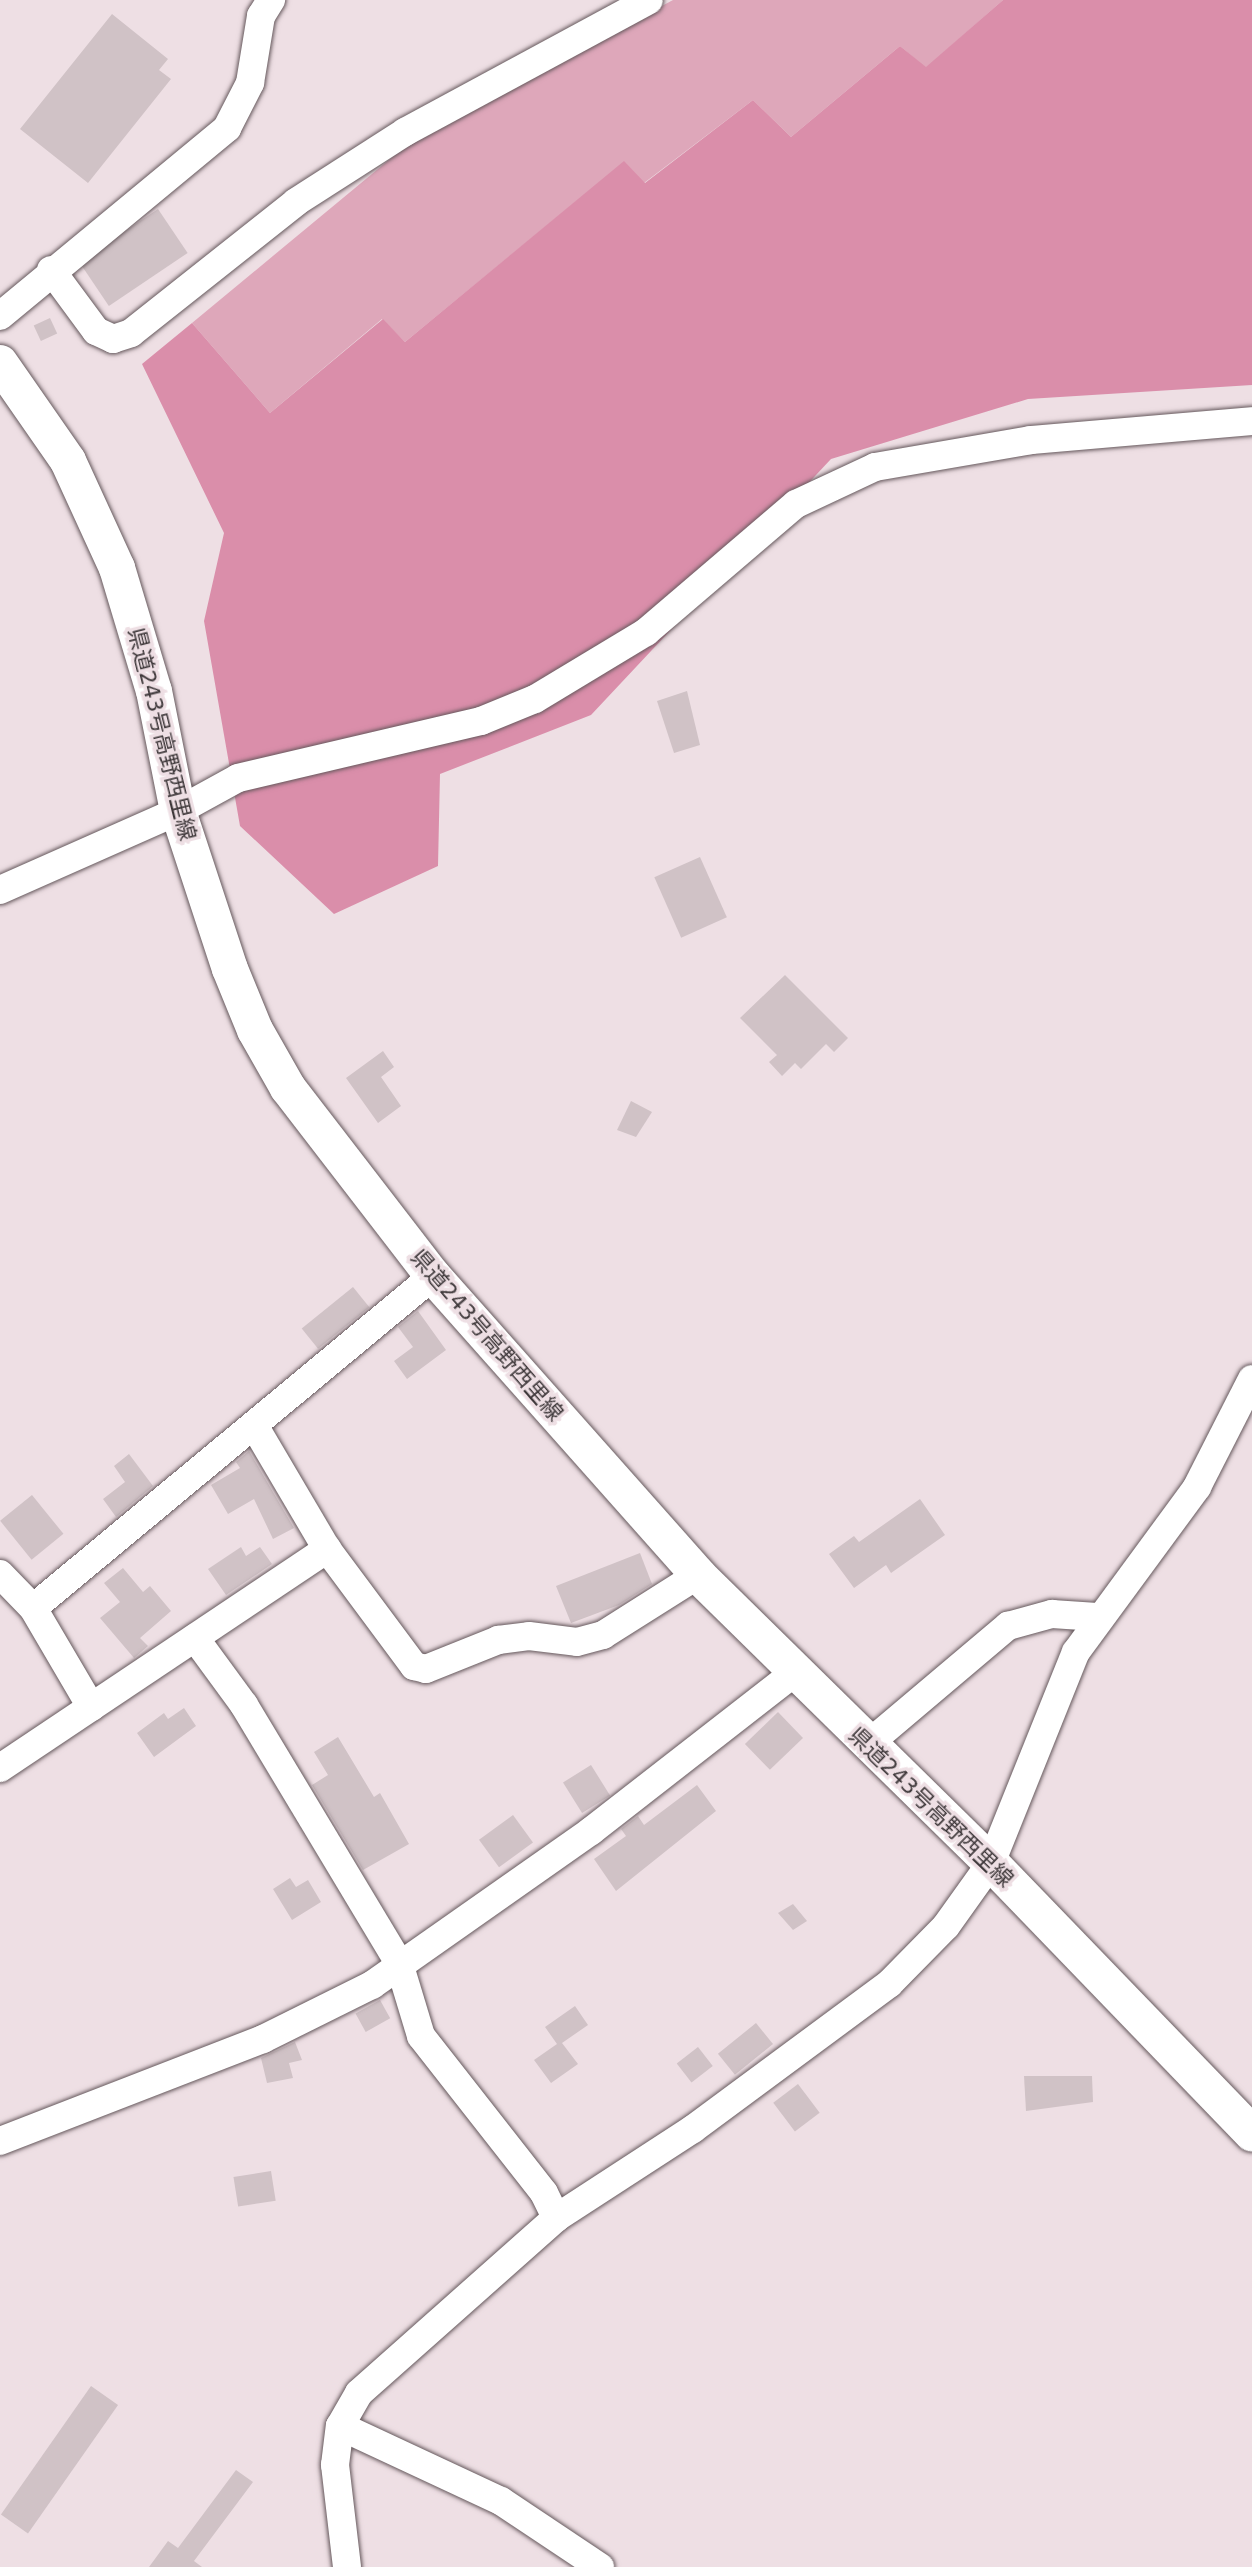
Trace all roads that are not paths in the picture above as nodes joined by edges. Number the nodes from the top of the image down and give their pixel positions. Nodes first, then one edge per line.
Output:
1 (271, 0) edge
2 (649, 0) edge
3 (51, 270) junction
4 (0, 316) edge
5 (0, 363) edge
6 (1252, 421) edge
7 (178, 811) junction
8 (0, 890) edge
9 (433, 1276) junction
10 (1252, 1379) edge
11 (255, 1427) junction
12 (327, 1549) junction
13 (0, 1574) edge
14 (698, 1575) junction
15 (33, 1608) junction
16 (1097, 1617) junction
17 (195, 1638) junction
18 (794, 1673) junction
19 (91, 1707) junction
20 (867, 1745) junction
21 (0, 1768) edge
22 (991, 1863) junction
23 (399, 1963) junction
24 (1252, 2133) edge
25 (0, 2141) edge
26 (556, 2218) junction
27 (340, 2426) junction
28 (347, 2567) edge
29 (600, 2567) edge

1 - 3 street
2 - 3 street
3 - 4 street
5 - 7 main road, 県道243号高野西里線
6 - 7 street
7 - 8 street
7 - 9 main road, 県道243号高野西里線
9 - 11 street
9 - 14 main road, 県道243号高野西里線
10 - 16 street
11 - 12 street
11 - 15 street
12 - 14 street
12 - 17 street
13 - 15 street
14 - 18 main road, 県道243号高野西里線
15 - 19 street
16 - 20 street
16 - 22 street
17 - 19 street
17 - 23 street
18 - 20 main road, 県道243号高野西里線
18 - 23 street
19 - 21 street
20 - 22 main road, 県道243号高野西里線
22 - 24 main road, 県道243号高野西里線
22 - 26 street
23 - 25 street
23 - 26 street
26 - 27 street
27 - 28 street
27 - 29 street

